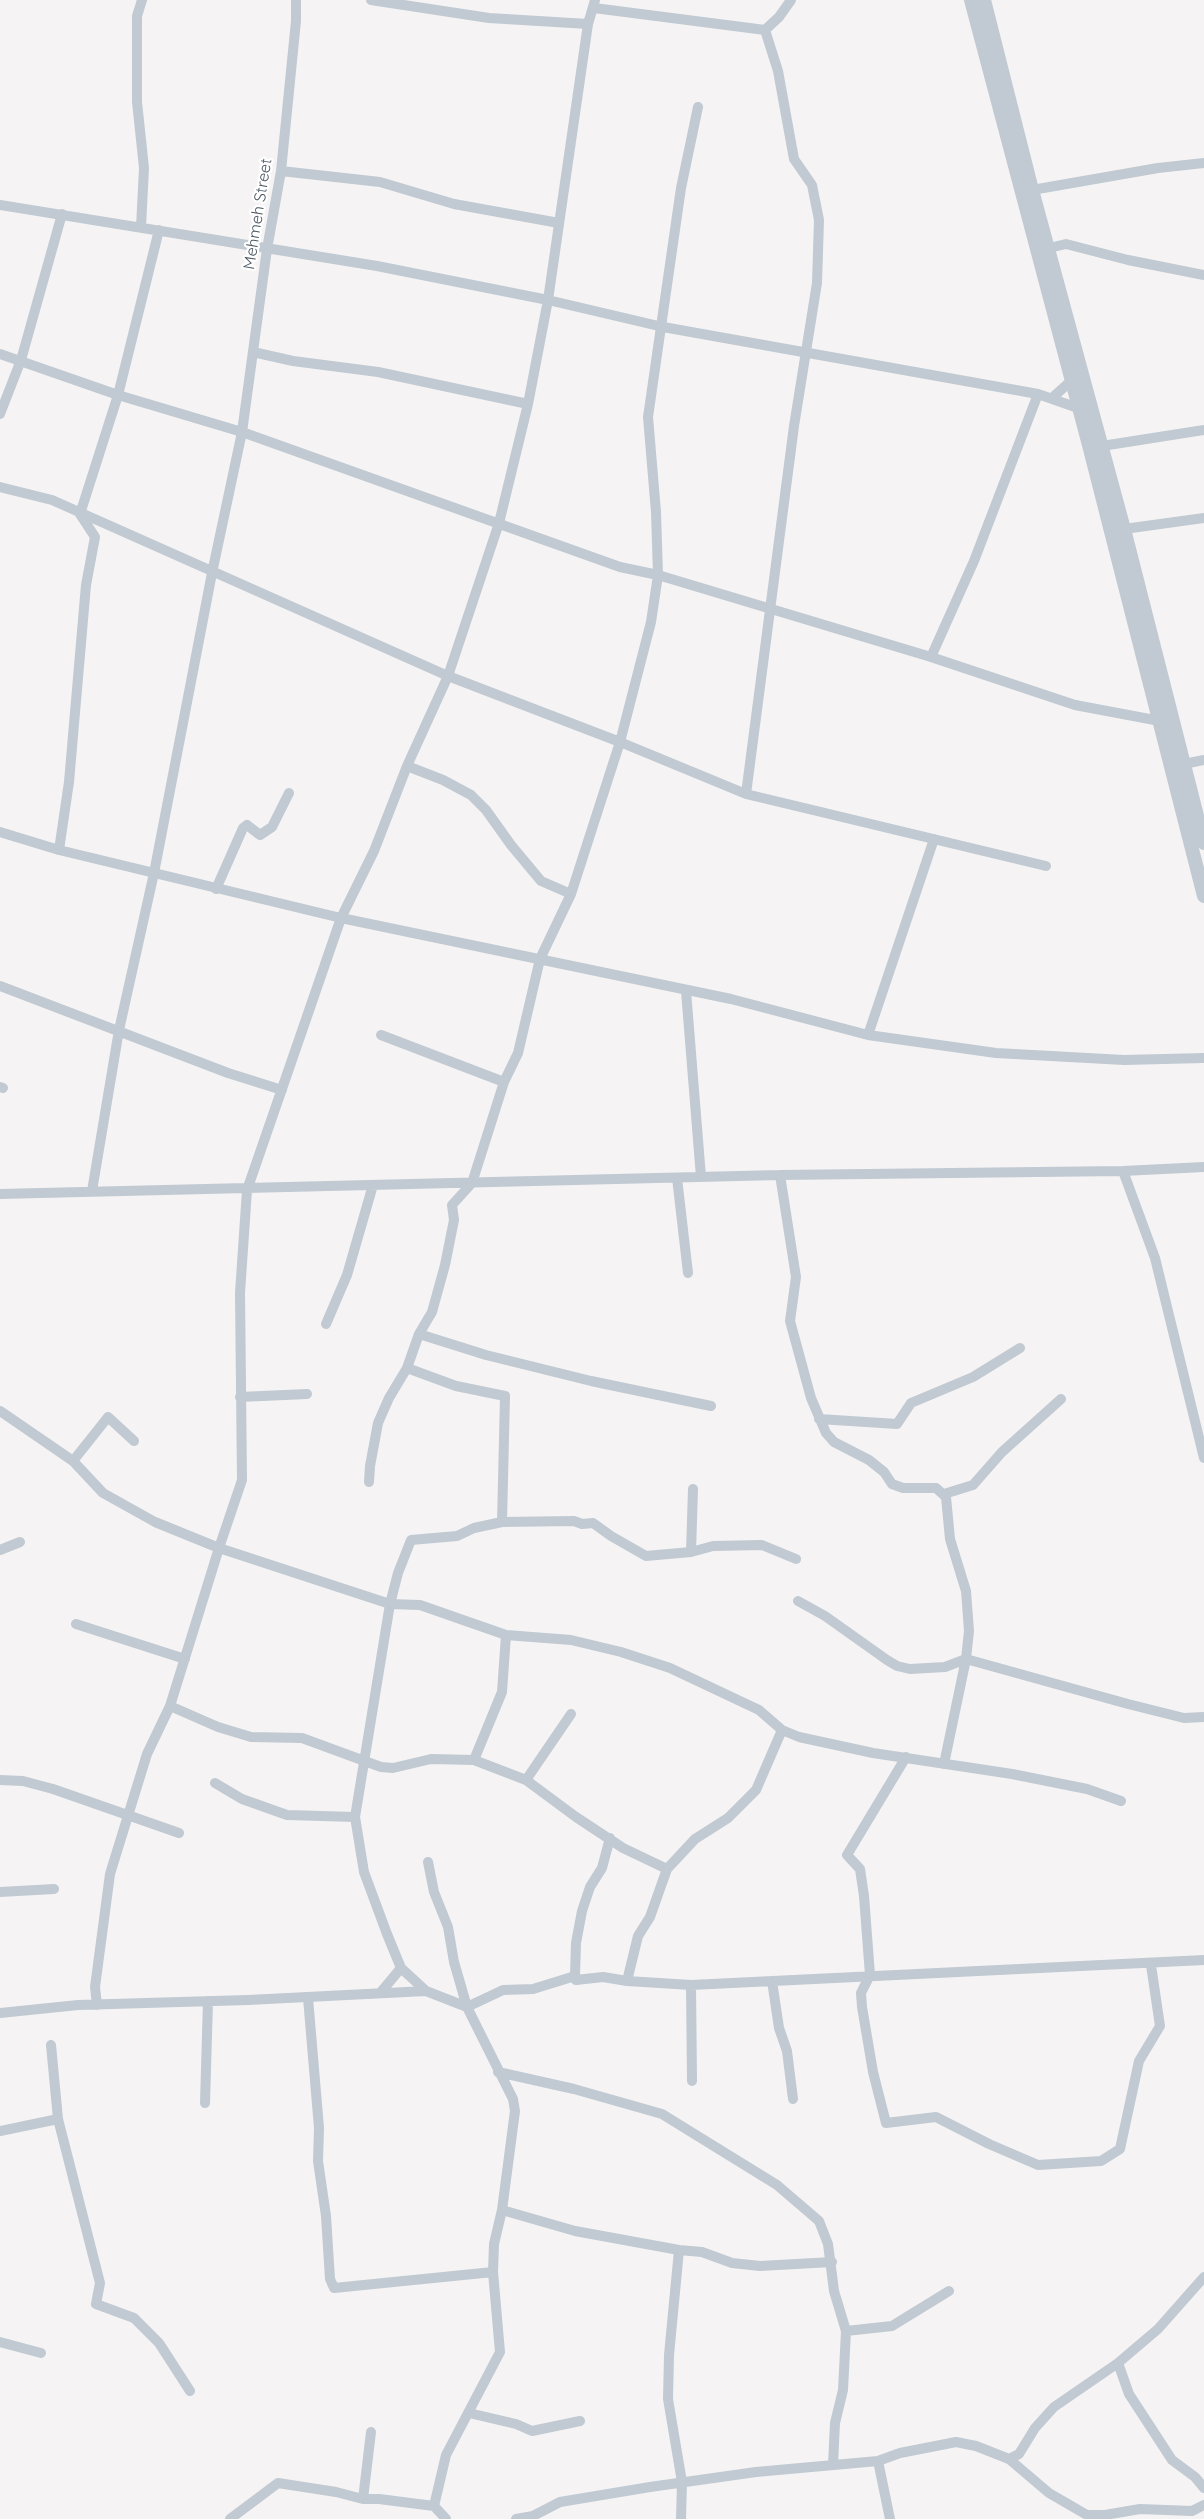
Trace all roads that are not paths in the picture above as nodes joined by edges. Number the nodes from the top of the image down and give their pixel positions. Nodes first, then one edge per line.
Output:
1 (142, 0) edge
2 (296, 0) edge
3 (371, 0) edge
4 (791, 0) edge
5 (971, 0) edge
6 (984, 0) edge
7 (594, 4) edge
8 (588, 24) junction
9 (765, 30) junction
10 (698, 107) dead end
11 (1204, 163) edge
12 (281, 171) junction
13 (1032, 190) junction
14 (0, 205) edge
15 (62, 214) junction
16 (558, 223) junction
17 (141, 227) junction
18 (159, 230) junction
19 (1048, 248) junction
20 (267, 249) junction
21 (1204, 275) edge
22 (548, 300) junction
23 (663, 327) junction
24 (253, 352) junction
25 (0, 354) edge
26 (805, 354) junction
27 (21, 360) junction
28 (1071, 381) junction
29 (118, 394) junction
30 (1038, 394) junction
31 (1052, 398) junction
32 (528, 404) junction
33 (1078, 408) junction
34 (0, 414) edge
35 (1204, 430) edge
36 (242, 432) junction
37 (1102, 446) junction
38 (0, 487) edge
39 (80, 514) junction
40 (1204, 518) edge
41 (499, 523) junction
42 (1124, 529) junction
43 (212, 573) junction
44 (658, 575) junction
45 (771, 610) junction
46 (931, 657) junction
47 (448, 676) junction
48 (1160, 721) junction
49 (620, 742) junction
50 (1204, 760) edge
51 (1184, 764) junction
52 (407, 766) junction
53 (289, 793) dead end
54 (746, 794) junction
55 (0, 832) edge
56 (934, 839) junction
57 (1204, 843) edge
58 (59, 850) junction
59 (1046, 866) dead end
60 (154, 873) junction
61 (216, 889) junction
62 (571, 894) junction
63 (1204, 896) edge
64 (341, 918) junction
65 (540, 959) junction
66 (0, 986) edge
67 (686, 991) junction
68 (119, 1030) junction
69 (381, 1035) dead end
70 (868, 1035) junction
71 (1204, 1058) edge
72 (504, 1082) junction
73 (282, 1090) junction
74 (1204, 1167) edge
75 (1123, 1171) junction
76 (780, 1175) junction
77 (701, 1177) junction
78 (677, 1178) junction
79 (472, 1183) junction
80 (373, 1185) junction
81 (247, 1190) junction
82 (92, 1191) junction
83 (0, 1194) edge
84 (688, 1273) dead end
85 (326, 1324) dead end
86 (419, 1334) junction
87 (1020, 1348) dead end
88 (407, 1368) junction
89 (307, 1394) dead end
90 (240, 1397) junction
91 (1061, 1399) dead end
92 (711, 1406) dead end
93 (0, 1411) edge
94 (819, 1419) junction
95 (134, 1441) dead end
96 (1204, 1458) edge
97 (73, 1461) junction
98 (369, 1482) dead end
99 (693, 1489) dead end
100 (944, 1494) junction
101 (502, 1522) junction
102 (20, 1542) dead end
103 (219, 1548) junction
104 (0, 1550) edge
105 (691, 1552) junction
106 (796, 1559) dead end
107 (798, 1601) dead end
108 (390, 1604) junction
109 (76, 1624) dead end
110 (506, 1635) junction
111 (185, 1659) junction
112 (966, 1659) junction
113 (170, 1706) junction
114 (571, 1714) dead end
115 (1204, 1717) edge
116 (782, 1730) junction
117 (906, 1757) junction
118 (363, 1759) junction
119 (474, 1760) junction
120 (944, 1764) junction
121 (0, 1780) edge
122 (526, 1780) junction
123 (215, 1783) dead end
124 (1120, 1801) dead end
125 (127, 1816) junction
126 (355, 1817) junction
127 (179, 1833) dead end
128 (610, 1838) junction
129 (428, 1862) dead end
130 (667, 1869) junction
131 (54, 1889) dead end
132 (0, 1892) edge
133 (1204, 1960) edge
134 (1151, 1965) junction
135 (401, 1968) junction
136 (870, 1975) junction
137 (575, 1976) junction
138 (627, 1981) junction
139 (772, 1982) junction
140 (691, 1985) junction
141 (95, 1987) junction
142 (426, 1991) junction
143 (381, 1992) junction
144 (308, 1998) junction
145 (208, 2001) junction
146 (78, 2005) junction
147 (97, 2005) junction
148 (467, 2007) junction
149 (0, 2013) edge
150 (51, 2045) dead end
151 (498, 2072) junction
152 (692, 2080) dead end
153 (793, 2099) dead end
154 (205, 2103) dead end
155 (58, 2119) junction
156 (0, 2131) edge
157 (502, 2210) junction
158 (679, 2250) junction
159 (832, 2262) junction
160 (493, 2272) junction
161 (1204, 2277) edge
162 (949, 2291) dead end
163 (846, 2331) junction
164 (0, 2343) edge
165 (41, 2353) dead end
166 (1118, 2363) junction
167 (190, 2391) dead end
168 (469, 2413) junction
169 (580, 2421) dead end
170 (370, 2432) dead end
171 (1009, 2459) junction
172 (878, 2461) junction
173 (833, 2465) junction
174 (682, 2482) junction
175 (1204, 2488) edge
176 (363, 2499) junction
177 (1204, 2505) edge
178 (434, 2506) junction
179 (533, 2518) edge
180 (230, 2519) edge
181 (446, 2519) edge
182 (516, 2519) edge
183 (681, 2519) edge
184 (890, 2519) edge

1 - 17 street
2 - 12 street, Mehmeh Street
3 - 8 street
4 - 9 street
5 - 28 street
6 - 13 street
7 - 8 street
7 - 9 street
8 - 16 street
9 - 26 street
10 - 23 street
11 - 13 street
12 - 16 street
12 - 20 street, Mehmeh Street
13 - 19 street
14 - 15 street
15 - 17 street
15 - 27 street
16 - 22 street
17 - 18 street
18 - 20 street
18 - 29 street
19 - 21 street
19 - 37 street
20 - 22 street
20 - 24 street, Mehmeh Street
22 - 23 street
22 - 32 street
23 - 26 street
23 - 44 street
24 - 32 street
24 - 36 street, Mehmeh Street
25 - 27 street
26 - 30 street
26 - 45 street
27 - 29 street
27 - 34 street
28 - 31 street
28 - 33 street
29 - 36 street
29 - 39 street
30 - 31 street
30 - 46 street
31 - 33 street
32 - 41 street
33 - 48 street
35 - 37 street
36 - 41 street
36 - 43 street, Mehmeh Street
37 - 42 street
38 - 39 street
39 - 43 street
39 - 58 street
40 - 42 street
41 - 44 street
41 - 47 street
42 - 51 street
43 - 47 street
43 - 60 street, Mehmeh Street
44 - 45 street
44 - 49 street
45 - 46 street
45 - 54 street
46 - 48 street
47 - 49 street
47 - 52 street
48 - 63 street
49 - 54 street
49 - 62 street
50 - 51 street
51 - 57 street
52 - 62 street
52 - 64 street
53 - 61 street
54 - 56 street
55 - 58 street
56 - 59 street
56 - 70 street
58 - 60 street
60 - 61 street
60 - 68 street, Mehmeh Street
61 - 64 street
62 - 65 street
64 - 65 street
64 - 73 street
65 - 67 street
65 - 72 street
66 - 68 street
67 - 70 street
67 - 77 street
68 - 73 street
68 - 82 street, Mehmeh Street
69 - 72 street
70 - 71 street
72 - 79 street
73 - 81 street
74 - 75 street
75 - 76 street
75 - 96 street
76 - 77 street
76 - 94 street
77 - 78 street
78 - 79 street
78 - 84 street
79 - 80 street
79 - 86 street
80 - 81 street
80 - 85 street
81 - 82 street
81 - 90 street
82 - 83 street
86 - 88 street
86 - 92 street
87 - 94 street
88 - 98 street
88 - 101 street
89 - 90 street
90 - 103 street
91 - 100 street
93 - 97 street
94 - 100 street
95 - 97 street
97 - 103 street
99 - 105 street
100 - 112 street
101 - 105 street
101 - 108 street
102 - 104 street
103 - 108 street
103 - 111 street
105 - 106 street
107 - 112 street
108 - 110 street
108 - 118 street
109 - 111 street
110 - 116 street
110 - 119 street
111 - 113 street
112 - 115 street
112 - 120 street
113 - 118 street
113 - 125 street
114 - 122 street
116 - 117 street
116 - 130 street
117 - 120 street
117 - 136 street
118 - 119 street
118 - 126 street
119 - 122 street
120 - 124 street
121 - 125 street
122 - 128 street
123 - 126 street
125 - 127 street
125 - 141 street
126 - 135 street
128 - 130 street
128 - 137 street
129 - 148 street
130 - 138 street
131 - 132 street
133 - 134 street
134 - 136 street
134 - 136 street
135 - 142 street
135 - 143 street
136 - 139 street
137 - 138 street
137 - 148 street
138 - 140 street
139 - 140 street
139 - 153 street
140 - 152 street
141 - 146 street
141 - 147 street
142 - 143 street
142 - 148 street
143 - 144 street
144 - 145 street
144 - 160 street
145 - 147 street
145 - 154 street
146 - 147 street
146 - 149 street
148 - 151 street
150 - 155 street
151 - 157 street
151 - 159 street
155 - 156 street
155 - 167 street
157 - 158 street
157 - 160 street
158 - 159 street
158 - 174 street
159 - 163 street
160 - 168 street
161 - 166 street
162 - 163 street
163 - 173 street
164 - 165 street
166 - 171 street
166 - 175 street
168 - 169 street
168 - 178 street
170 - 176 street
171 - 172 street
171 - 177 street
172 - 173 street
172 - 184 street
173 - 174 street
174 - 179 street
174 - 183 street
176 - 178 street
176 - 180 street
178 - 181 street
179 - 182 street

